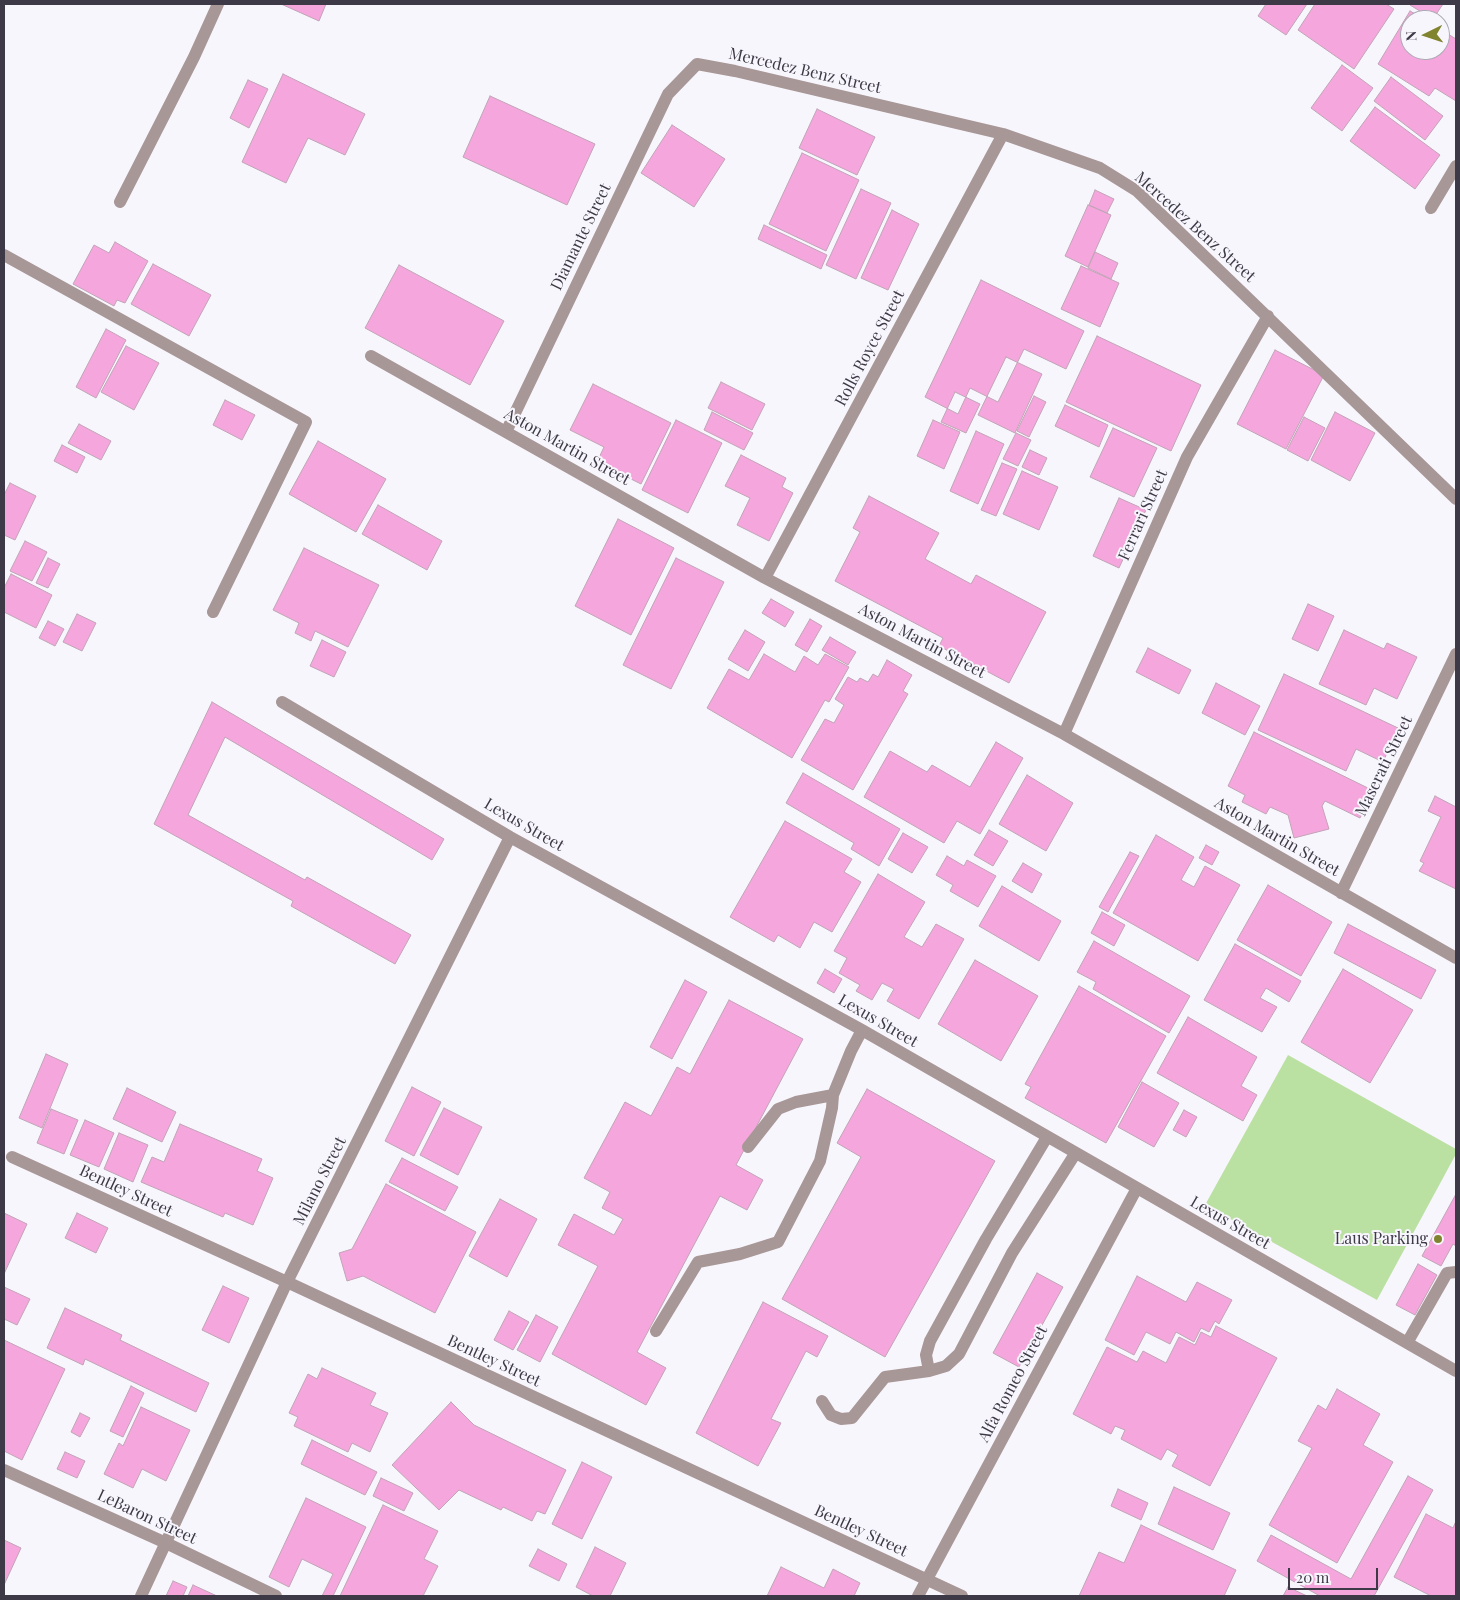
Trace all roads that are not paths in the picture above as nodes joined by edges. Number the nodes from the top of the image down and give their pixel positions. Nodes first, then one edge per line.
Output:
1 (218, 4) edge
2 (697, 64) joint
3 (1003, 134) junction
4 (1456, 166) edge
5 (120, 202) dead end
6 (1430, 208) dead end
7 (4, 255) edge
8 (1268, 316) junction
9 (371, 356) dead end
10 (506, 432) junction
11 (1456, 499) edge
12 (765, 578) junction
13 (213, 612) dead end
14 (1456, 654) edge
15 (282, 702) dead end
16 (1064, 734) junction
17 (510, 837) junction
18 (1340, 893) junction
19 (1456, 958) edge
20 (862, 1030) junction
21 (834, 1095) junction
22 (1047, 1137) junction
23 (748, 1147) dead end
24 (1076, 1154) junction
25 (12, 1157) dead end
26 (1137, 1188) junction
27 (1456, 1272) edge
28 (287, 1282) junction
29 (656, 1331) dead end
30 (1406, 1343) junction
31 (929, 1371) junction
32 (1456, 1371) edge
33 (822, 1401) dead end
34 (4, 1470) edge
35 (166, 1543) junction
36 (926, 1579) junction
37 (142, 1596) edge
38 (276, 1596) edge
39 (918, 1596) edge
40 (962, 1596) edge

1 - 5 street
2 - 3 street, Mercedez Benz Street
2 - 10 street, Diamante Street
3 - 8 street, Mercedez Benz Street
3 - 12 street, Rolls Royce Street
4 - 6 street
7 - 13 street
8 - 11 street, Mercedez Benz Street
8 - 16 street, Ferrari Street
9 - 10 street, Aston Martin Street
10 - 12 street, Aston Martin Street
12 - 16 street, Aston Martin Street
14 - 18 street, Maserati Street
15 - 17 street, Lexus Street
16 - 18 street, Aston Martin Street
17 - 20 street, Lexus Street
17 - 28 street, Milano Street
18 - 19 street, Aston Martin Street
20 - 21 street
20 - 22 street, Lexus Street
21 - 23 street
21 - 29 street
22 - 24 street, Lexus Street
22 - 31 street
24 - 26 street, Lexus Street
24 - 31 street
25 - 28 street, Bentley Street
26 - 30 street, Lexus Street
26 - 36 street, Alfa Romeo Street
27 - 30 street
28 - 35 street, Milano Street
28 - 36 street, Bentley Street
30 - 32 street, Lexus Street
31 - 33 street
34 - 35 street, LeBaron Street
35 - 37 street, Milano Street
35 - 38 street, LeBaron Street
36 - 39 street, Alfa Romeo Street
36 - 40 street, Bentley Street

